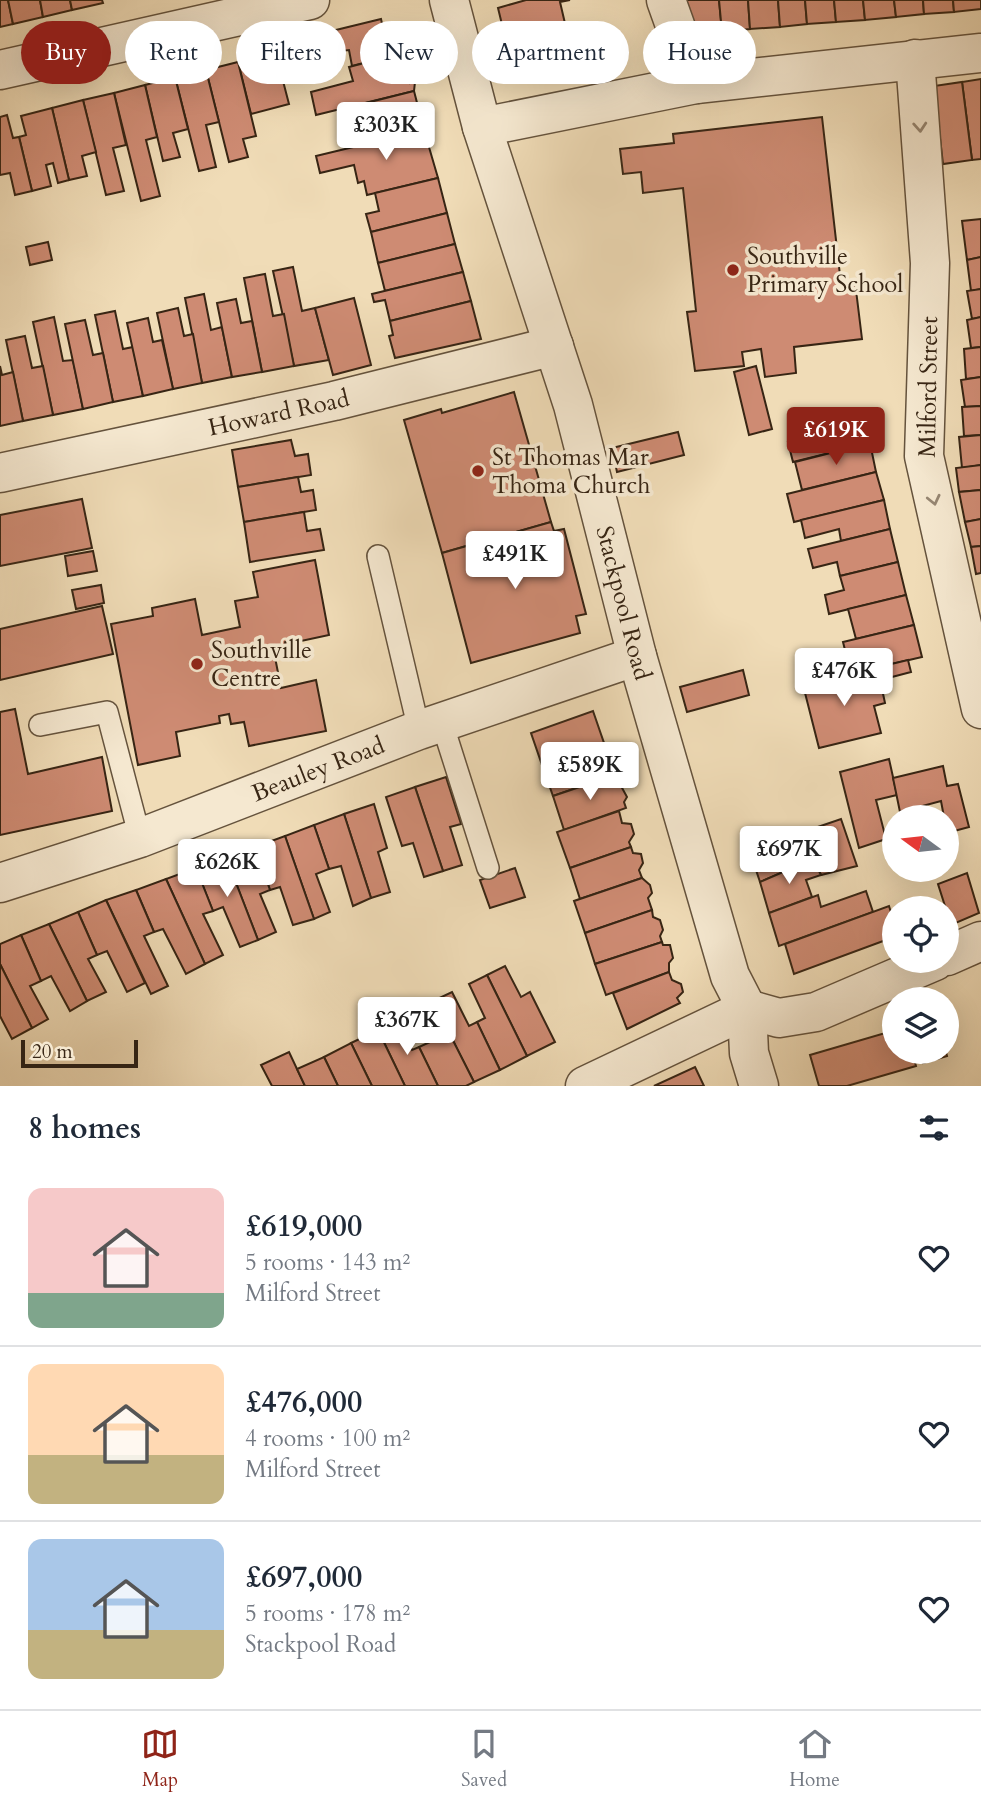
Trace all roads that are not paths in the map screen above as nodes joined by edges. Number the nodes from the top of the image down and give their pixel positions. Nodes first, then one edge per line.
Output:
1 (310, 0) edge
2 (449, 0) edge
3 (666, 0) edge
4 (674, 21) edge
5 (981, 53) edge
6 (915, 59) junction
7 (0, 70) edge
8 (756, 77) edge
9 (696, 84) edge
10 (482, 127) junction
11 (554, 346) junction
12 (0, 473) edge
13 (378, 556) dead end
14 (637, 656) junction
15 (981, 709) edge
16 (40, 725) dead end
17 (431, 727) junction
18 (139, 838) junction
19 (488, 868) dead end
20 (0, 883) edge
21 (981, 942) edge
22 (959, 951) edge
23 (907, 973) edge
24 (747, 1009) junction
25 (585, 1086) edge
26 (759, 1086) edge

1 - 7 street
2 - 10 street, Stackpool Road
3 - 4 street
5 - 6 street
6 - 8 street
6 -> 15 street, Milford Street
9 - 10 street
10 - 11 street, Stackpool Road
11 - 12 street, Howard Road
11 - 14 street, Stackpool Road
13 - 17 lane
14 - 17 street, Beauley Road
14 - 24 street, Stackpool Road
16 - 18 lane
17 - 18 street, Beauley Road
17 - 19 lane
18 - 20 street, Beauley Road
21 - 22 street
23 - 24 street
24 - 25 street
24 - 26 street, Stackpool Road

